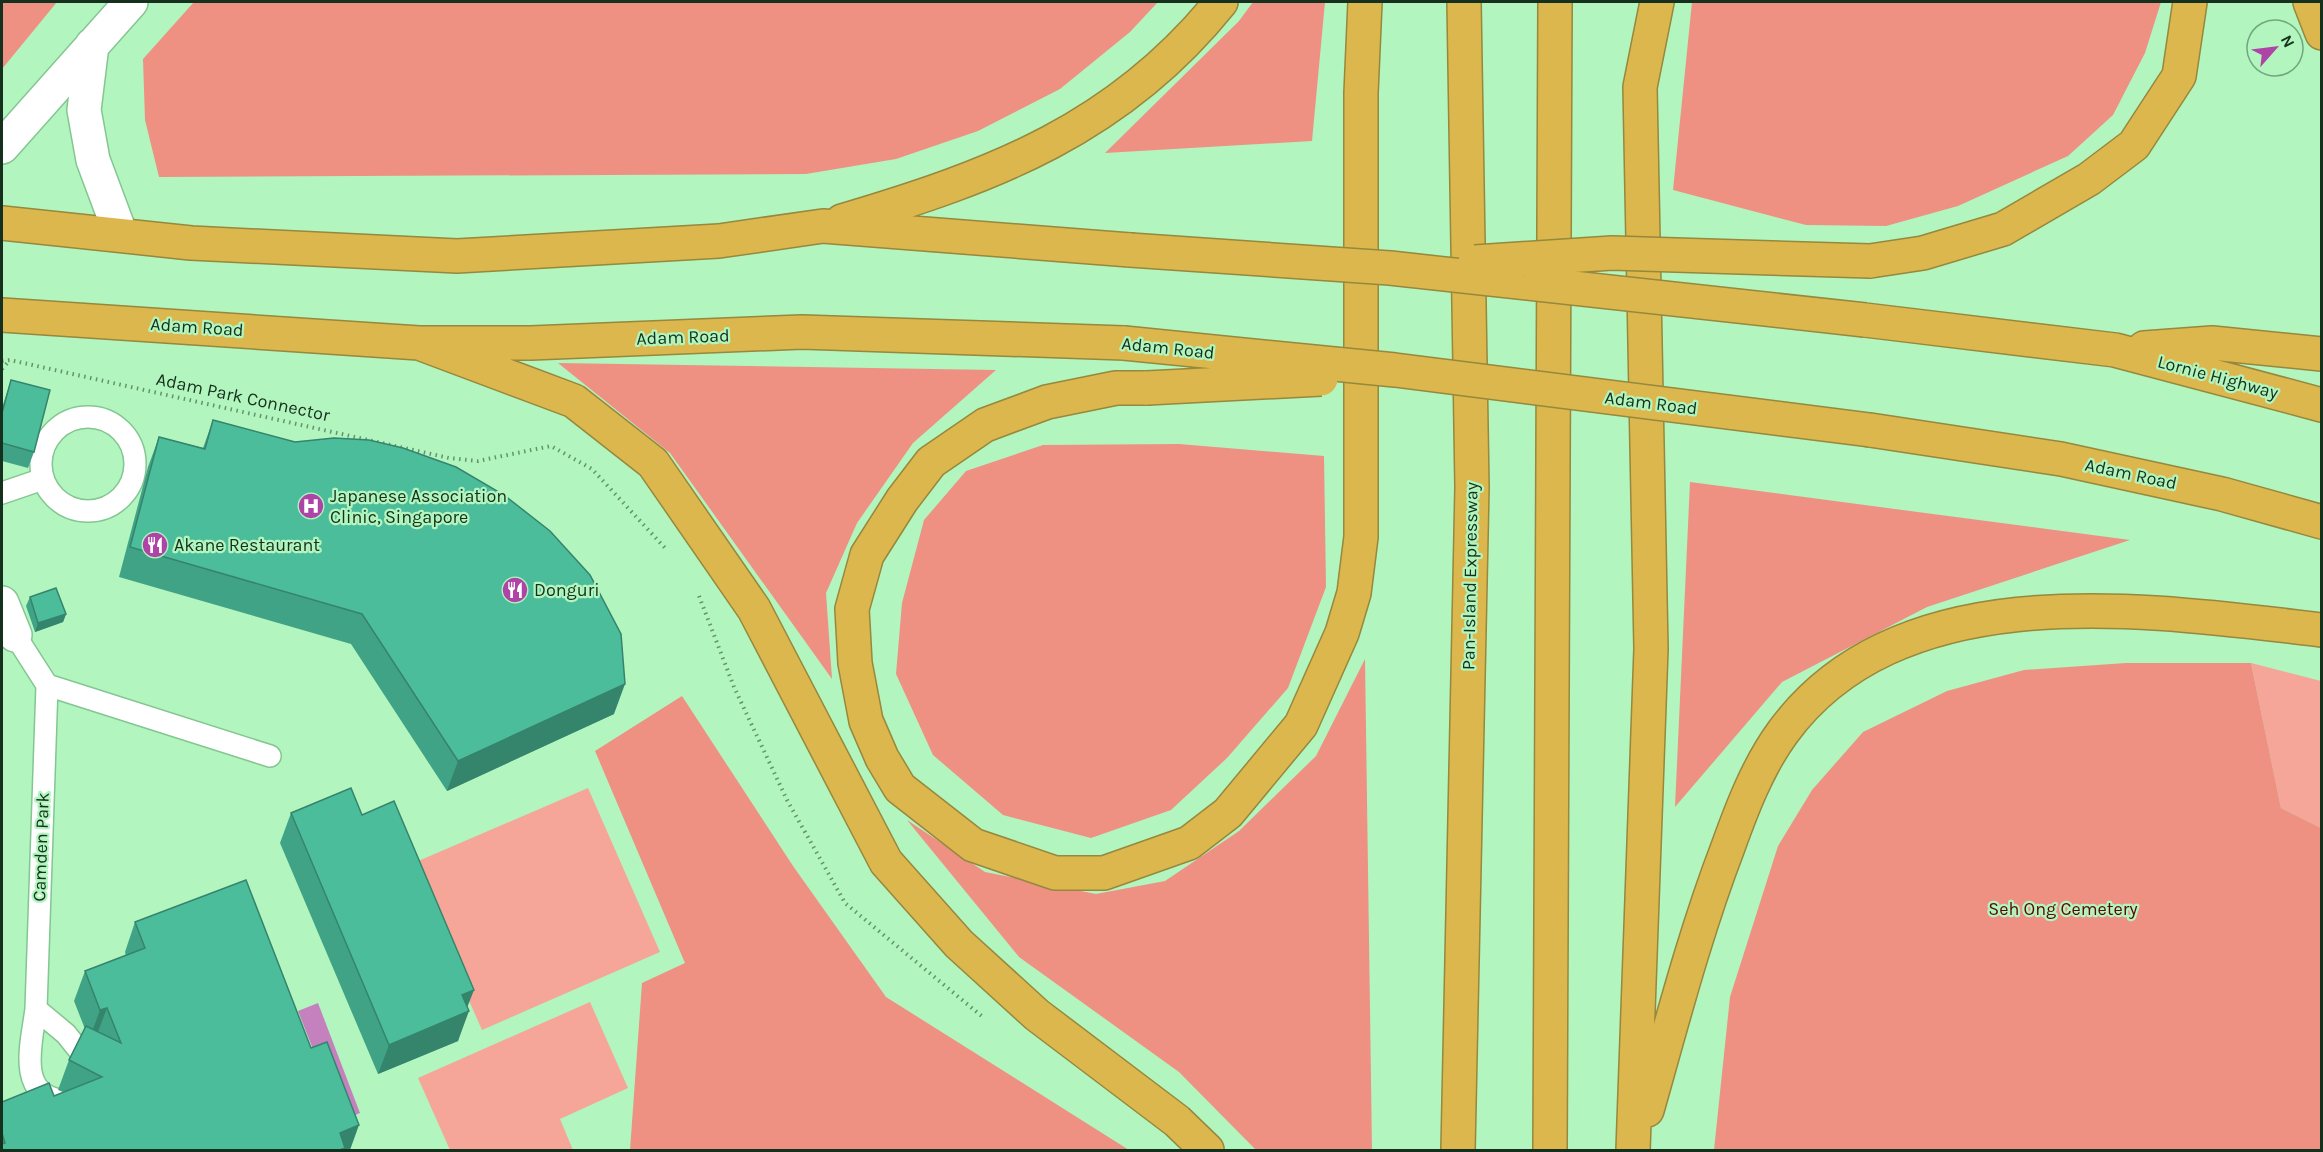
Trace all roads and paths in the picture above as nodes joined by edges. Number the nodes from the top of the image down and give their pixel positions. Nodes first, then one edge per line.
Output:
1 (131, 2) edge
2 (1221, 2) edge
3 (1365, 2) edge
4 (1464, 2) edge
5 (1555, 2) edge
6 (1657, 2) edge
7 (2190, 2) edge
8 (2310, 2) edge
9 (2322, 33) edge
10 (92, 45) junction
11 (2, 147) edge
12 (2, 223) edge
13 (823, 226) junction
14 (121, 235) junction
15 (1390, 268) junction
16 (2, 315) edge
17 (418, 343) junction
18 (2115, 350) junction
19 (2322, 354) edge
20 (10, 360) junction
21 (2, 361) edge
22 (2, 369) edge
23 (1395, 370) junction
24 (2322, 405) edge
25 (478, 460) dead end
26 (42, 479) junction
27 (2, 493) edge
28 (2322, 522) edge
29 (2, 603) edge
30 (2322, 630) edge
31 (15, 635) joint
32 (46, 685) junction
33 (270, 756) dead end
34 (36, 1009) junction
35 (86, 1059) edge
36 (71, 1098) edge
37 (1207, 1150) edge
38 (1458, 1150) edge
39 (1550, 1150) edge
40 (1634, 1150) edge

1 - 10 street
2 - 13 highway
3 - 23 highway, bridge
4 - 38 highway, Pan-Island Expressway
5 - 39 highway
6 - 40 highway
7 - 15 highway, bridge
8 - 9 highway
10 - 11 street
10 - 14 street
12 - 14 highway
13 - 14 highway
13 - 15 highway, bridge
15 - 18 highway, bridge
16 - 17 highway, Adam Road
17 - 23 highway, Adam Road, bridge
17 - 37 highway
18 - 19 highway
18 - 24 highway, Lornie Highway
20 - 21 path, Adam Park Connector
20 - 22 path
20 - 25 path, Adam Park Connector
23 - 28 highway, Adam Road, bridge
26 - 26 lane
26 - 27 lane
29 - 31 street
30 - 40 highway
31 - 32 lane
32 - 33 lane
32 - 34 lane, Camden Park
34 - 35 lane
34 - 36 lane, Camden Park

